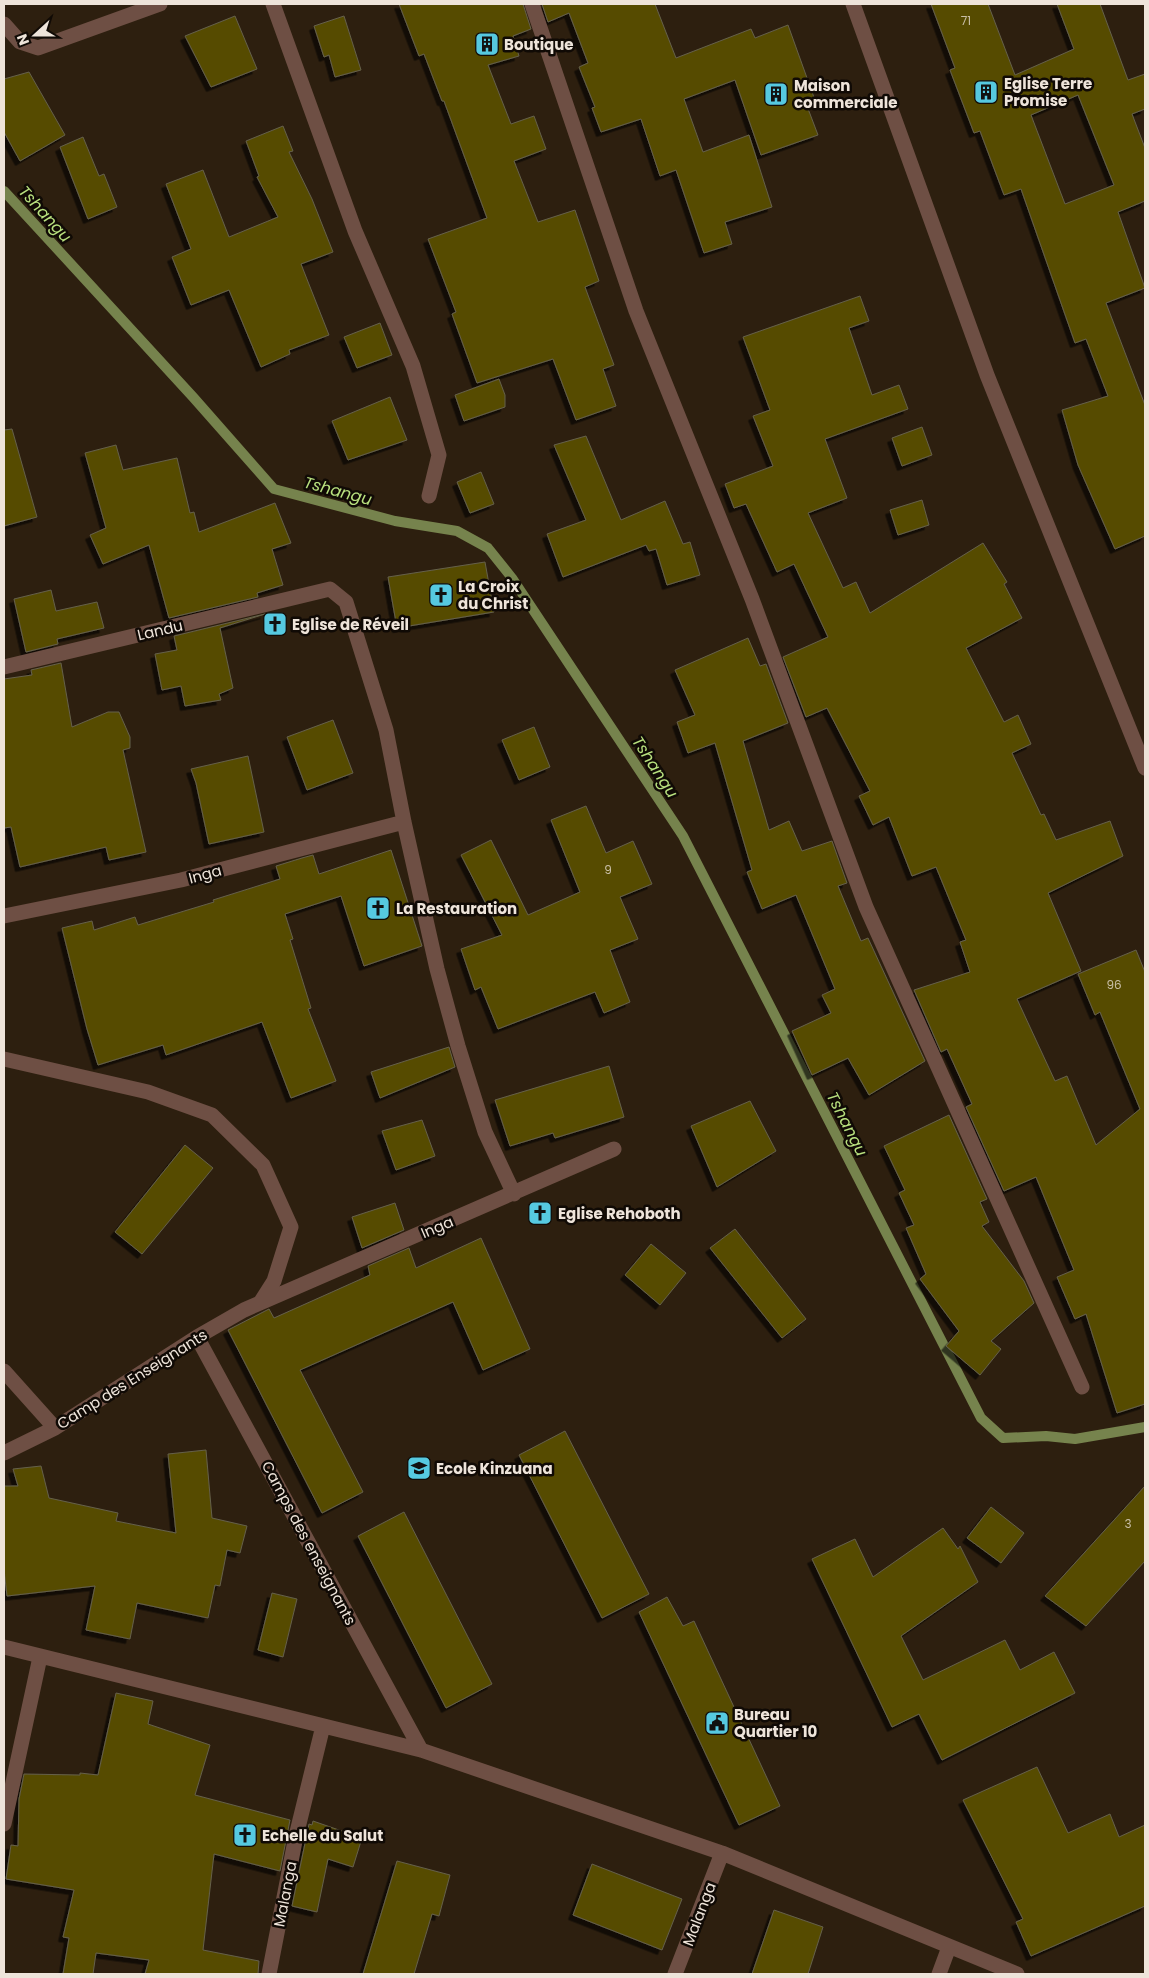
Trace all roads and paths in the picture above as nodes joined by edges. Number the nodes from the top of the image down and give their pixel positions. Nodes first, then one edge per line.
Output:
1 (160, 4) edge
2 (273, 4) edge
3 (532, 4) edge
4 (853, 4) edge
5 (4, 24) edge
6 (429, 496) dead end
7 (4, 667) edge
8 (1145, 768) edge
9 (404, 822) junction
10 (4, 916) edge
11 (4, 1059) edge
12 (614, 1149) dead end
13 (514, 1194) junction
14 (260, 1303) junction
15 (197, 1337) junction
16 (4, 1371) edge
17 (1082, 1387) dead end
18 (55, 1428) junction
19 (4, 1453) edge
20 (4, 1647) edge
21 (40, 1656) junction
22 (323, 1726) junction
23 (421, 1750) junction
24 (4, 1824) edge
25 (722, 1853) junction
26 (949, 1947) junction
27 (269, 1974) edge
28 (675, 1974) edge
29 (940, 1974) edge
30 (1017, 1974) edge

1 - 5 street
2 - 6 street
3 - 17 street
4 - 8 street
7 - 9 street, Landu
9 - 10 street, Inga
9 - 13 street
11 - 14 street
12 - 13 street, Inga
13 - 14 street, Inga
14 - 15 street, Camp des Enseignants
15 - 18 street, Camp des Enseignants
15 - 23 street, Camps des enseignants
16 - 18 street
18 - 19 street, Camp des Enseignants
20 - 21 street
21 - 22 street
21 - 24 street
22 - 23 street
22 - 27 street, Malanga
23 - 25 street
25 - 26 street
25 - 28 street, Malanga
26 - 29 street
26 - 30 street

